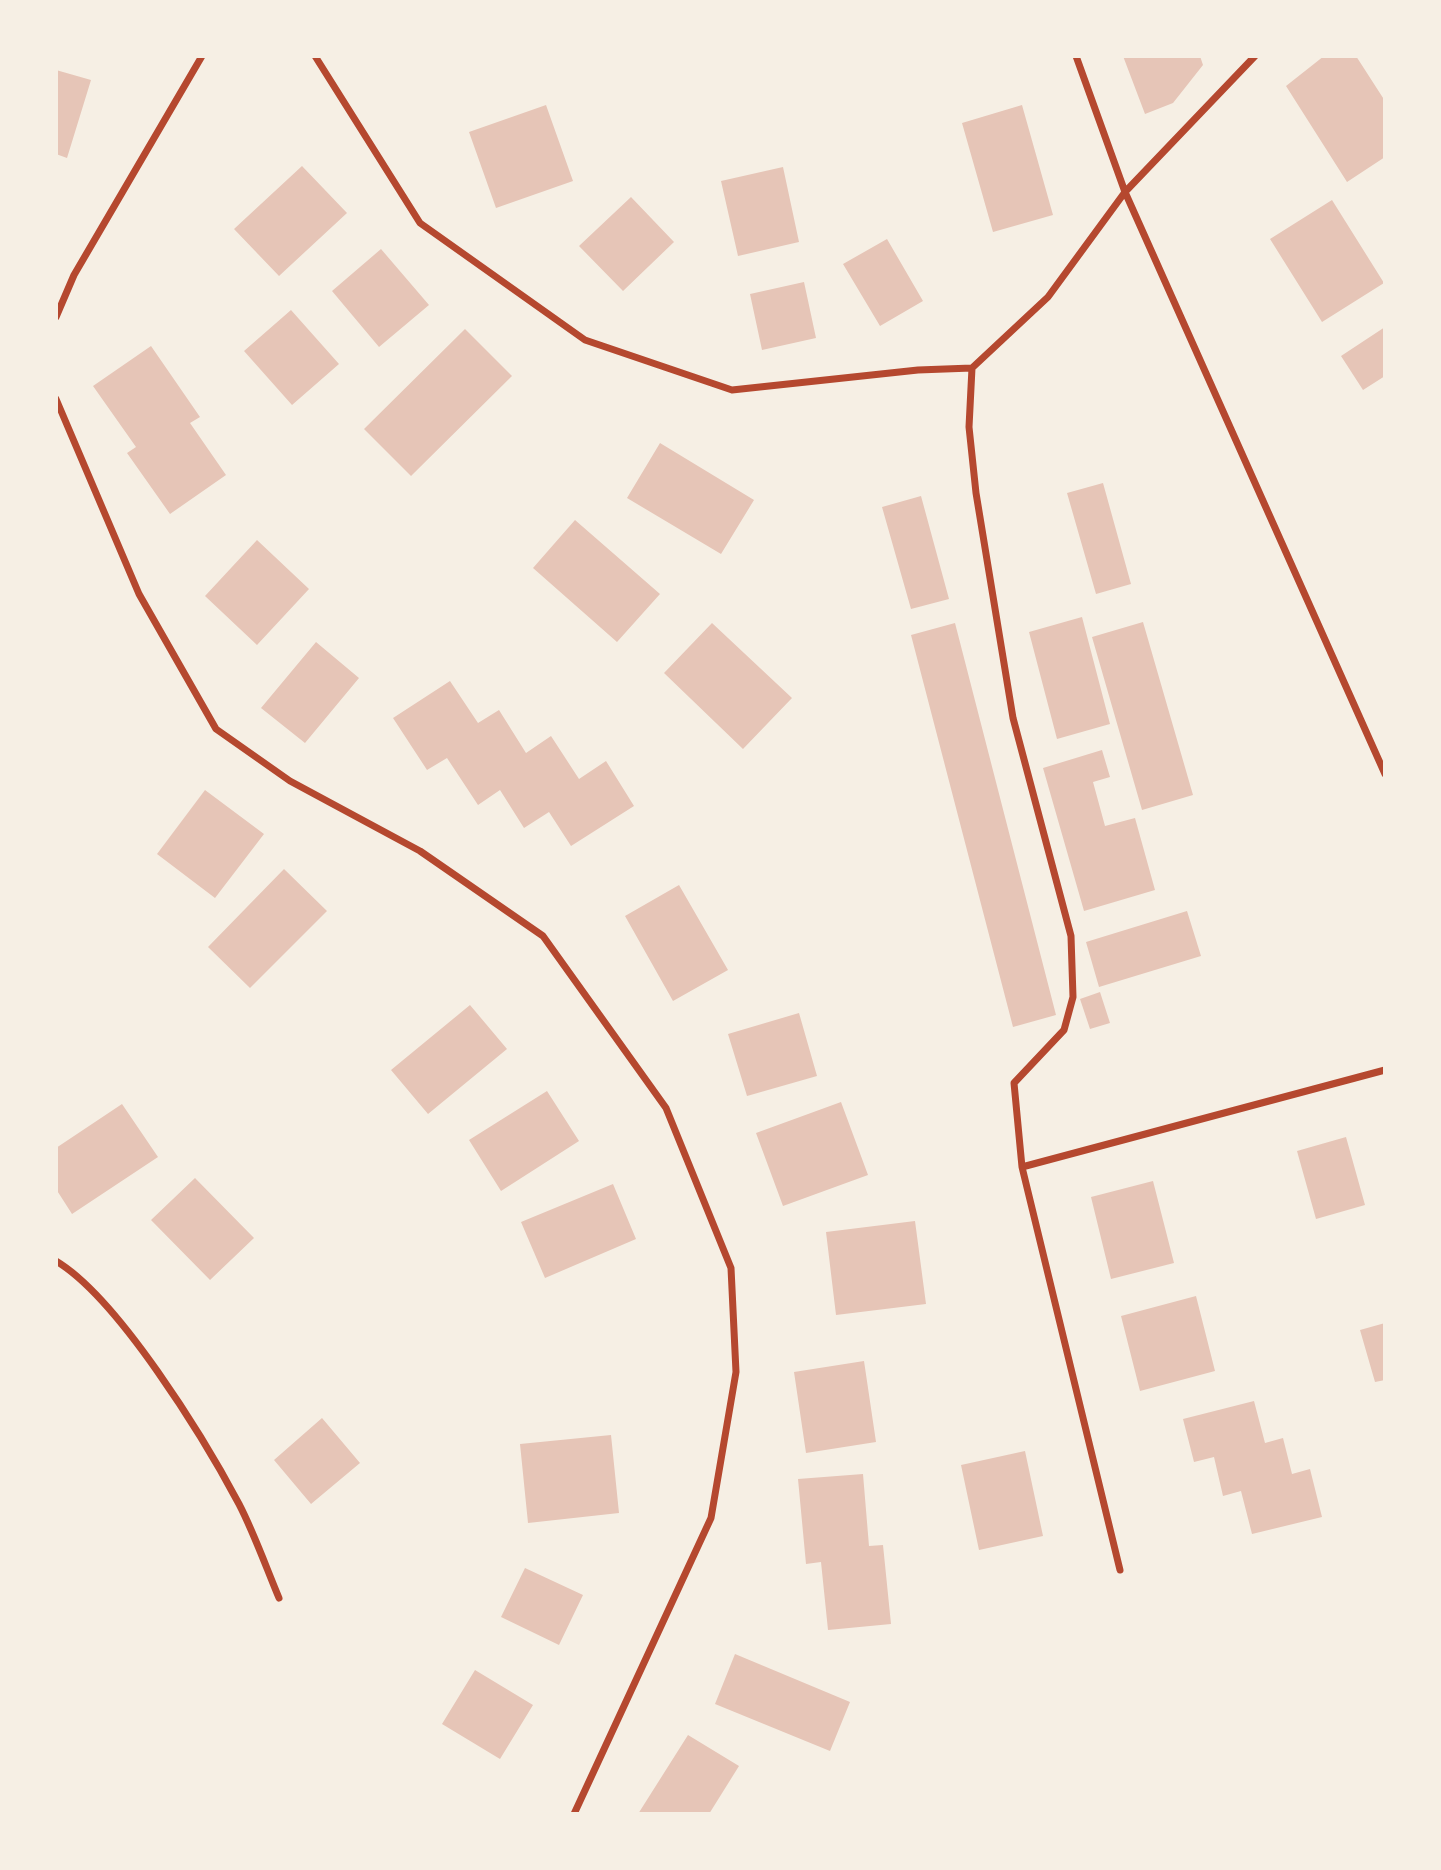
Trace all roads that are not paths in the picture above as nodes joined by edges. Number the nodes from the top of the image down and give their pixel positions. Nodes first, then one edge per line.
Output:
1 (202, 56) edge
2 (315, 56) edge
3 (1076, 56) edge
4 (1255, 56) edge
5 (1125, 192) junction
6 (56, 317) edge
7 (972, 368) junction
8 (56, 399) edge
9 (1385, 774) edge
10 (1385, 1070) edge
11 (1022, 1167) junction
12 (56, 1261) edge
13 (1119, 1570) dead end
14 (279, 1598) dead end
15 (574, 1814) edge

1 - 6 street
2 - 7 street
3 - 5 street
4 - 5 street
5 - 7 street
5 - 9 street
7 - 11 street
8 - 15 street
10 - 11 street
11 - 13 street
12 - 14 street

